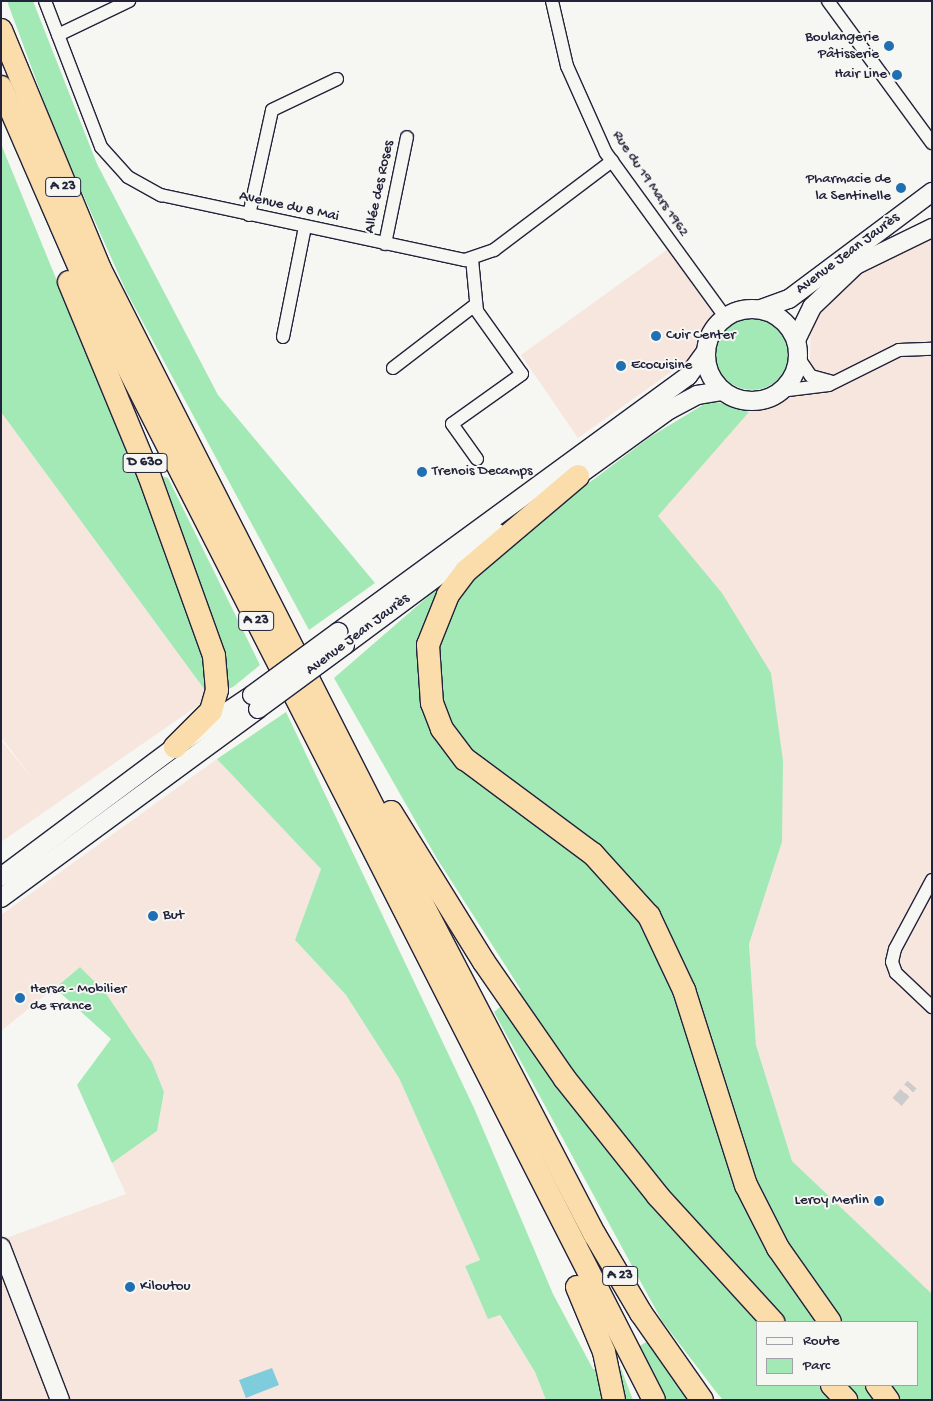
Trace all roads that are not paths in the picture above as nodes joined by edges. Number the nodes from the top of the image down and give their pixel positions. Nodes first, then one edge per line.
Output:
1 (45, 1) edge
2 (129, 1) edge
3 (552, 1) edge
4 (828, 1) edge
5 (1, 30) edge
6 (58, 36) junction
7 (337, 79) dead end
8 (1, 87) edge
9 (406, 137) dead end
10 (932, 143) edge
11 (612, 161) junction
12 (35, 172) junction
13 (932, 192) edge
14 (249, 215) junction
15 (305, 227) junction
16 (932, 228) edge
17 (384, 244) junction
18 (472, 259) junction
19 (475, 305) junction
20 (761, 309) junction
21 (725, 317) junction
22 (283, 337) dead end
23 (797, 348) junction
24 (932, 349) edge
25 (706, 351) junction
26 (392, 368) dead end
27 (840, 378) junction
28 (723, 391) junction
29 (780, 391) junction
30 (477, 459) dead end
31 (578, 476) junction
32 (341, 638) junction
33 (305, 672) junction
34 (255, 702) junction
35 (175, 747) junction
36 (1, 877) edge
37 (932, 880) edge
38 (1, 898) edge
39 (932, 1007) edge
40 (522, 1149) junction
41 (1, 1247) edge
42 (1, 1260) edge
43 (772, 1321) edge
44 (829, 1321) edge
45 (46, 1375) junction
46 (833, 1386) edge
47 (878, 1386) edge
48 (48, 1400) edge
49 (60, 1400) edge
50 (614, 1400) edge
51 (654, 1400) edge
52 (702, 1400) edge
53 (846, 1400) edge
54 (888, 1400) edge

1 - 6 street, Avenue du 8 Mai
2 - 6 street
3 - 11 street, Rue du 19 Mars 1962
4 - 10 street
5 - 33 highway, A 23
6 - 14 street, Avenue du 8 Mai
7 - 14 street
8 - 12 highway, A 23
9 - 17 street, Allée des Roses
11 - 18 street, Avenue du 8 Mai
11 - 21 street, Rue du 19 Mars 1962
12 - 35 highway, D 630
12 - 40 highway, A 23
13 - 20 main road, Avenue Jean Jaurès
14 - 15 street, Avenue du 8 Mai
15 - 17 street, Avenue du 8 Mai
15 - 22 street
16 - 23 main road, Avenue Jean Jaurès
17 - 18 street, Avenue du 8 Mai
18 - 19 street
19 - 26 street
19 - 30 street
20 - 21 main road
20 - 23 main road
21 - 25 main road
23 - 27 street
23 - 29 main road
24 - 27 street
25 - 28 main road
25 - 32 main road, Avenue Jean Jaurès / D 630
27 - 29 street
28 - 29 main road
28 - 31 main road, Avenue Jean Jaurès / D 630
31 - 32 main road, Avenue Jean Jaurès / D 630
31 - 44 highway
32 - 34 main road, Avenue Jean Jaurès / D 630, bridge
33 - 43 highway
33 - 52 highway, A 23
34 - 35 main road, Avenue Jean Jaurès / D 630
34 - 38 main road, Avenue Jean Jaurès / D 630
35 - 36 main road, Avenue Jean Jaurès / D 630
37 - 39 street
40 - 50 highway
40 - 51 highway, A 23
41 - 45 main road
42 - 45 main road
45 - 48 main road
45 - 49 main road
46 - 53 highway
47 - 54 highway

